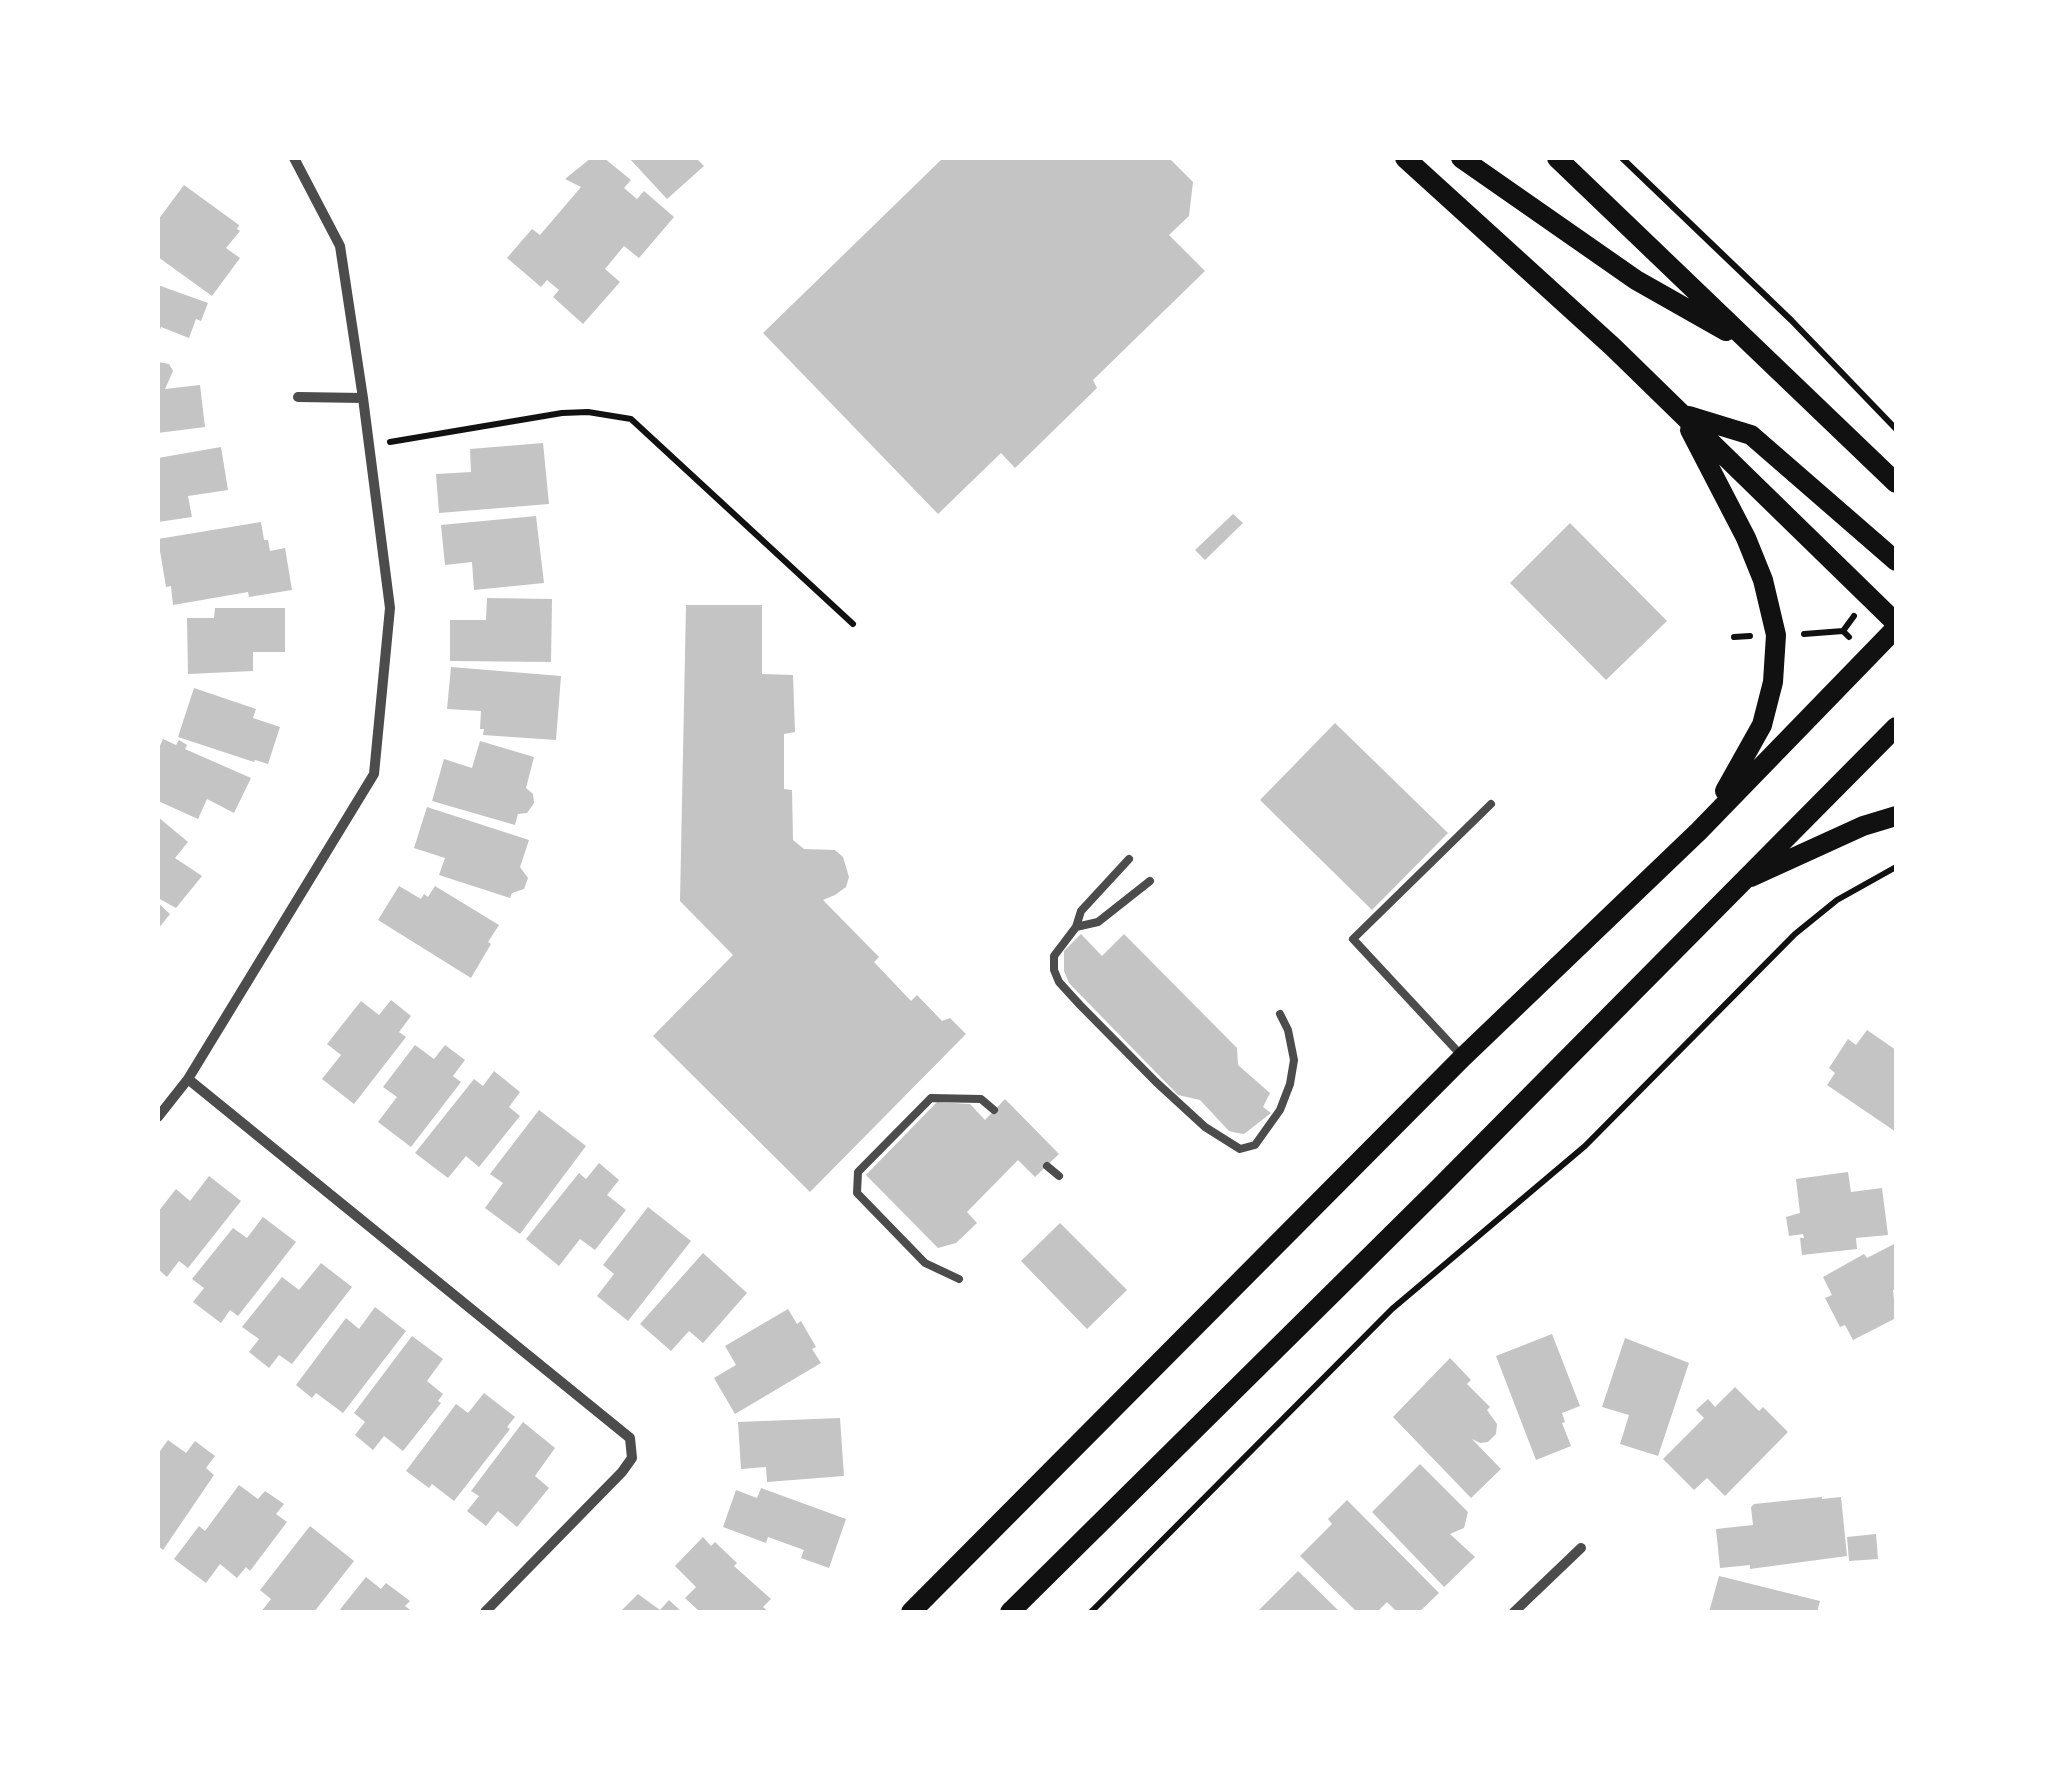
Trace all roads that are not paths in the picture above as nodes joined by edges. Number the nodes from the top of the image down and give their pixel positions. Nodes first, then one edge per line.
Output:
1 (294, 158) edge
2 (1405, 158) edge
3 (1461, 158) edge
4 (1557, 158) edge
5 (1749, 344) junction
6 (298, 397) dead end
7 (363, 398) junction
8 (1682, 414) junction
9 (1896, 483) edge
10 (1896, 561) edge
11 (1896, 626) edge
12 (1896, 727) edge
13 (1491, 804) dead end
14 (1896, 816) edge
15 (1699, 830) junction
16 (1129, 859) dead end
17 (1150, 881) dead end
18 (1740, 882) junction
19 (1076, 927) junction
20 (1280, 1014) dead end
21 (1463, 1056) junction
22 (188, 1079) junction
23 (994, 1110) dead end
24 (158, 1117) edge
25 (1048, 1166) dead end
26 (1060, 1176) dead end
27 (958, 1279) dead end
28 (1581, 1548) dead end
29 (485, 1612) edge
30 (911, 1612) edge
31 (1010, 1612) edge
32 (1514, 1612) edge

1 - 7 street
2 - 8 main road
3 - 5 main road
4 - 5 main road
5 - 9 main road
6 - 7 street
7 - 22 street
8 - 10 main road
8 - 11 main road
8 - 15 main road
11 - 15 main road
12 - 18 main road
13 - 21 lane
14 - 18 main road
15 - 21 main road
16 - 19 lane
17 - 19 lane
18 - 31 main road
19 - 20 lane
21 - 30 main road
22 - 24 street
22 - 29 street
23 - 27 lane
25 - 26 lane
28 - 32 street

